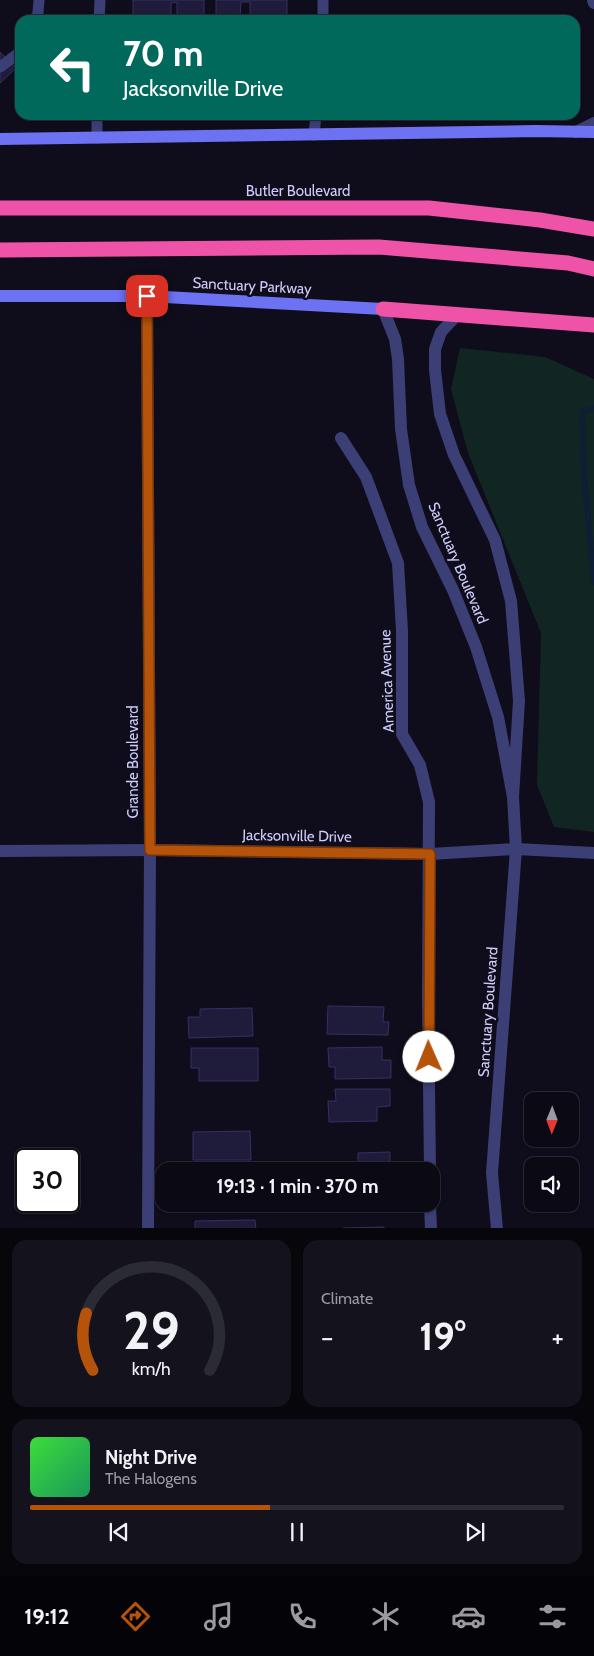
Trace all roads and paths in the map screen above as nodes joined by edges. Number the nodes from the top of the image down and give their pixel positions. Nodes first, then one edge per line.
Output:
1 (39, 0) edge
2 (100, 0) edge
3 (323, 0) edge
4 (37, 15) edge
5 (100, 15) edge
6 (323, 15) edge
7 (15, 56) edge
8 (0, 67) edge
9 (97, 120) edge
10 (316, 120) edge
11 (594, 123) edge
12 (576, 132) junction
13 (594, 132) edge
14 (314, 135) junction
15 (97, 138) junction
16 (0, 139) edge
17 (0, 208) edge
18 (594, 229) edge
19 (0, 250) edge
20 (594, 269) edge
21 (0, 296) edge
22 (147, 296) junction
23 (383, 309) junction
24 (457, 315) junction
25 (594, 325) edge
26 (341, 438) dead end
27 (513, 797) junction
28 (516, 849) junction
29 (150, 850) junction
30 (0, 851) edge
31 (430, 854) junction
32 (594, 854) edge
33 (430, 1162) edge
34 (431, 1212) edge
35 (148, 1228) edge
36 (432, 1228) edge
37 (497, 1228) edge

1 - 4 lane
2 - 5 lane
3 - 6 lane
7 - 8 lane
9 - 15 lane
10 - 14 lane
11 - 12 street
12 - 13 street
12 - 14 street
14 - 15 street
15 - 16 street
17 - 18 highway, Butler Boulevard
19 - 20 highway
21 - 22 street, Sanctuary Parkway
22 - 23 street, Sanctuary Parkway
22 - 29 street, Grande Boulevard
23 - 24 highway
23 - 27 street, Sanctuary Boulevard
24 - 25 highway
24 - 27 street, Sanctuary Boulevard
26 - 31 street, America Avenue
27 - 28 street, Sanctuary Boulevard
28 - 31 street, Jacksonville Drive
28 - 32 street, Jacksonville Drive
28 - 37 street, Sanctuary Boulevard
29 - 30 street, Jacksonville Drive
29 - 31 street, Jacksonville Drive
29 - 35 street, Grande Boulevard
31 - 33 street, America Avenue
34 - 36 street

